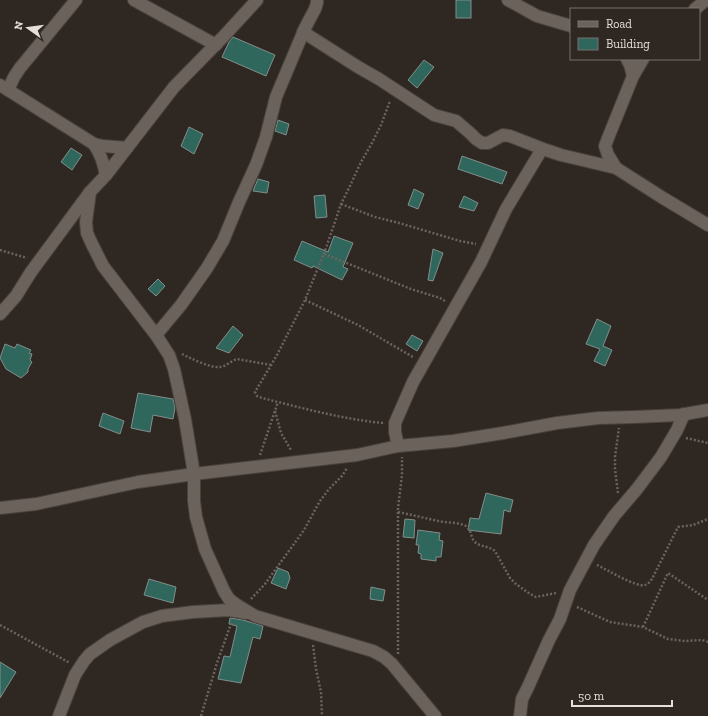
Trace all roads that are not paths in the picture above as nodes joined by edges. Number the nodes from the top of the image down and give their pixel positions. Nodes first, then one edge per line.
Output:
1 (76, 0) edge
2 (134, 0) edge
3 (257, 0) edge
4 (317, 0) edge
5 (508, 0) edge
6 (706, 0) edge
7 (696, 8) edge
8 (570, 26) edge
9 (303, 32) junction
10 (216, 45) junction
11 (628, 60) edge
12 (642, 60) edge
13 (633, 76) junction
14 (4, 87) edge
15 (94, 144) junction
16 (127, 148) junction
17 (542, 149) junction
18 (616, 168) junction
19 (106, 175) junction
20 (90, 192) junction
21 (708, 225) edge
22 (0, 314) edge
23 (156, 335) junction
24 (708, 410) edge
25 (684, 414) junction
26 (400, 446) junction
27 (194, 474) junction
28 (0, 508) edge
29 (243, 611) junction
30 (59, 716) edge
31 (435, 716) edge
32 (520, 716) edge

1 - 14 street
2 - 10 street
3 - 10 street
4 - 9 street
5 - 8 street
6 - 7 street
9 - 17 street
9 - 23 street
10 - 16 street
11 - 13 street
12 - 13 street
13 - 18 street
14 - 15 street
15 - 16 street
15 - 19 street
16 - 19 street
17 - 18 street
17 - 26 street
18 - 21 street
19 - 20 street
20 - 22 street
20 - 23 street
23 - 27 street
24 - 25 street
25 - 26 street
25 - 32 street
26 - 27 street
27 - 28 street
27 - 29 street
29 - 30 street
29 - 31 street

